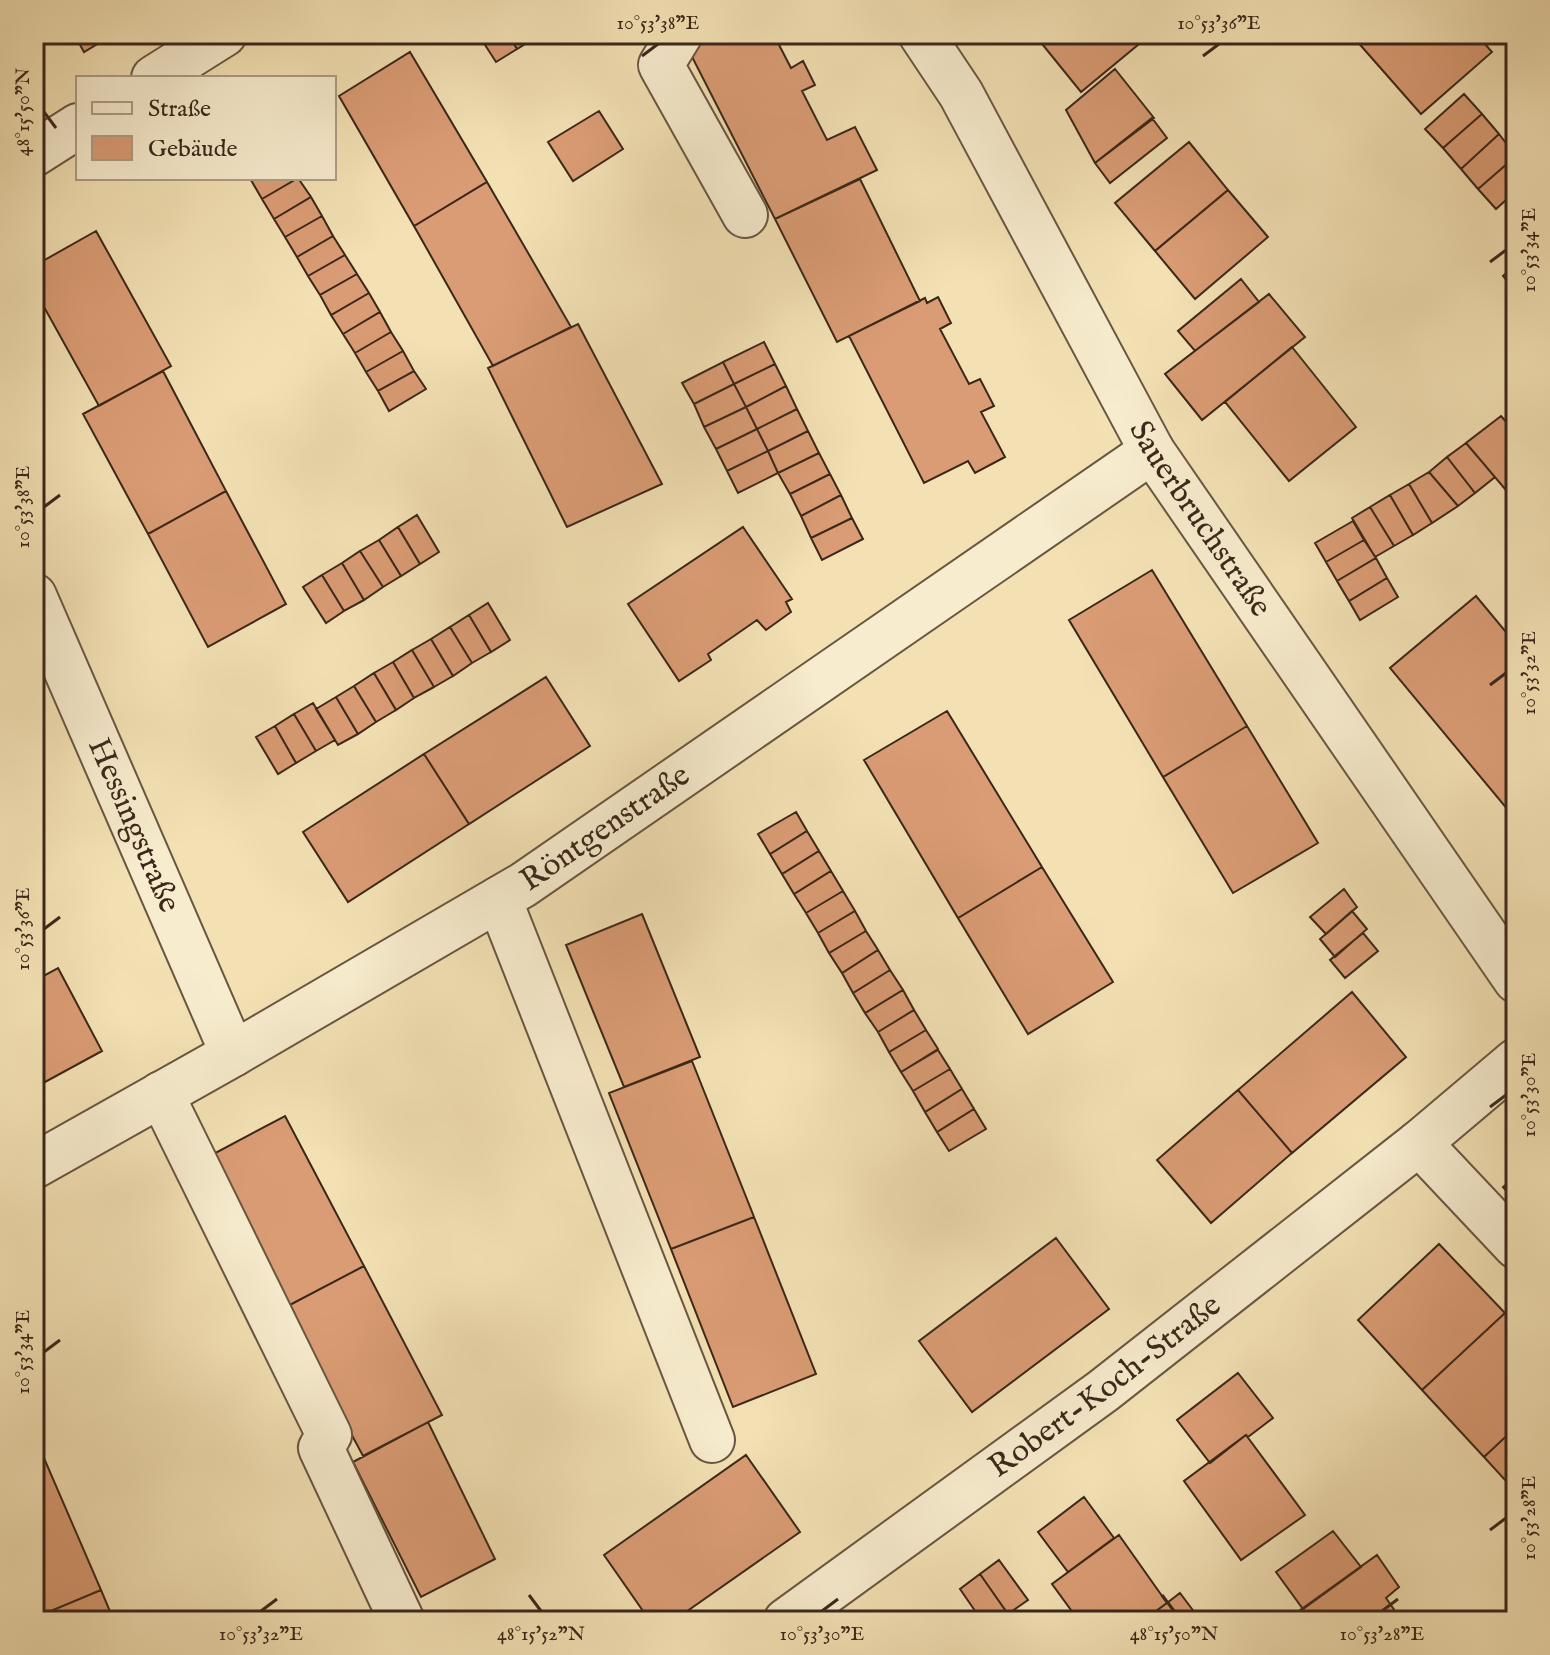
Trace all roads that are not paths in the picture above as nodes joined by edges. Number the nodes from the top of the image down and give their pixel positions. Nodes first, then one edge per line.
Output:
1 (224, 34) edge
2 (680, 34) edge
3 (921, 34) edge
4 (157, 76) edge
5 (76, 127) edge
6 (34, 154) edge
7 (745, 215) dead end
8 (1152, 451) junction
9 (34, 596) edge
10 (499, 899) junction
11 (1516, 980) edge
12 (233, 1054) junction
13 (1516, 1061) edge
14 (161, 1094) junction
15 (1419, 1143) junction
16 (34, 1166) edge
17 (1516, 1246) edge
18 (712, 1440) dead end
19 (402, 1621) edge
20 (786, 1621) edge

1 - 4 street
2 - 7 street
3 - 8 street, Sauerbruchstraße
5 - 6 street
8 - 10 street, Röntgenstraße
8 - 11 street, Sauerbruchstraße
9 - 12 street, Hessingstraße
10 - 12 street, Röntgenstraße
10 - 18 street
12 - 14 street, Röntgenstraße
13 - 15 street, Robert-Koch-Straße
14 - 16 street, Röntgenstraße
14 - 19 street
15 - 17 street
15 - 20 street, Robert-Koch-Straße

